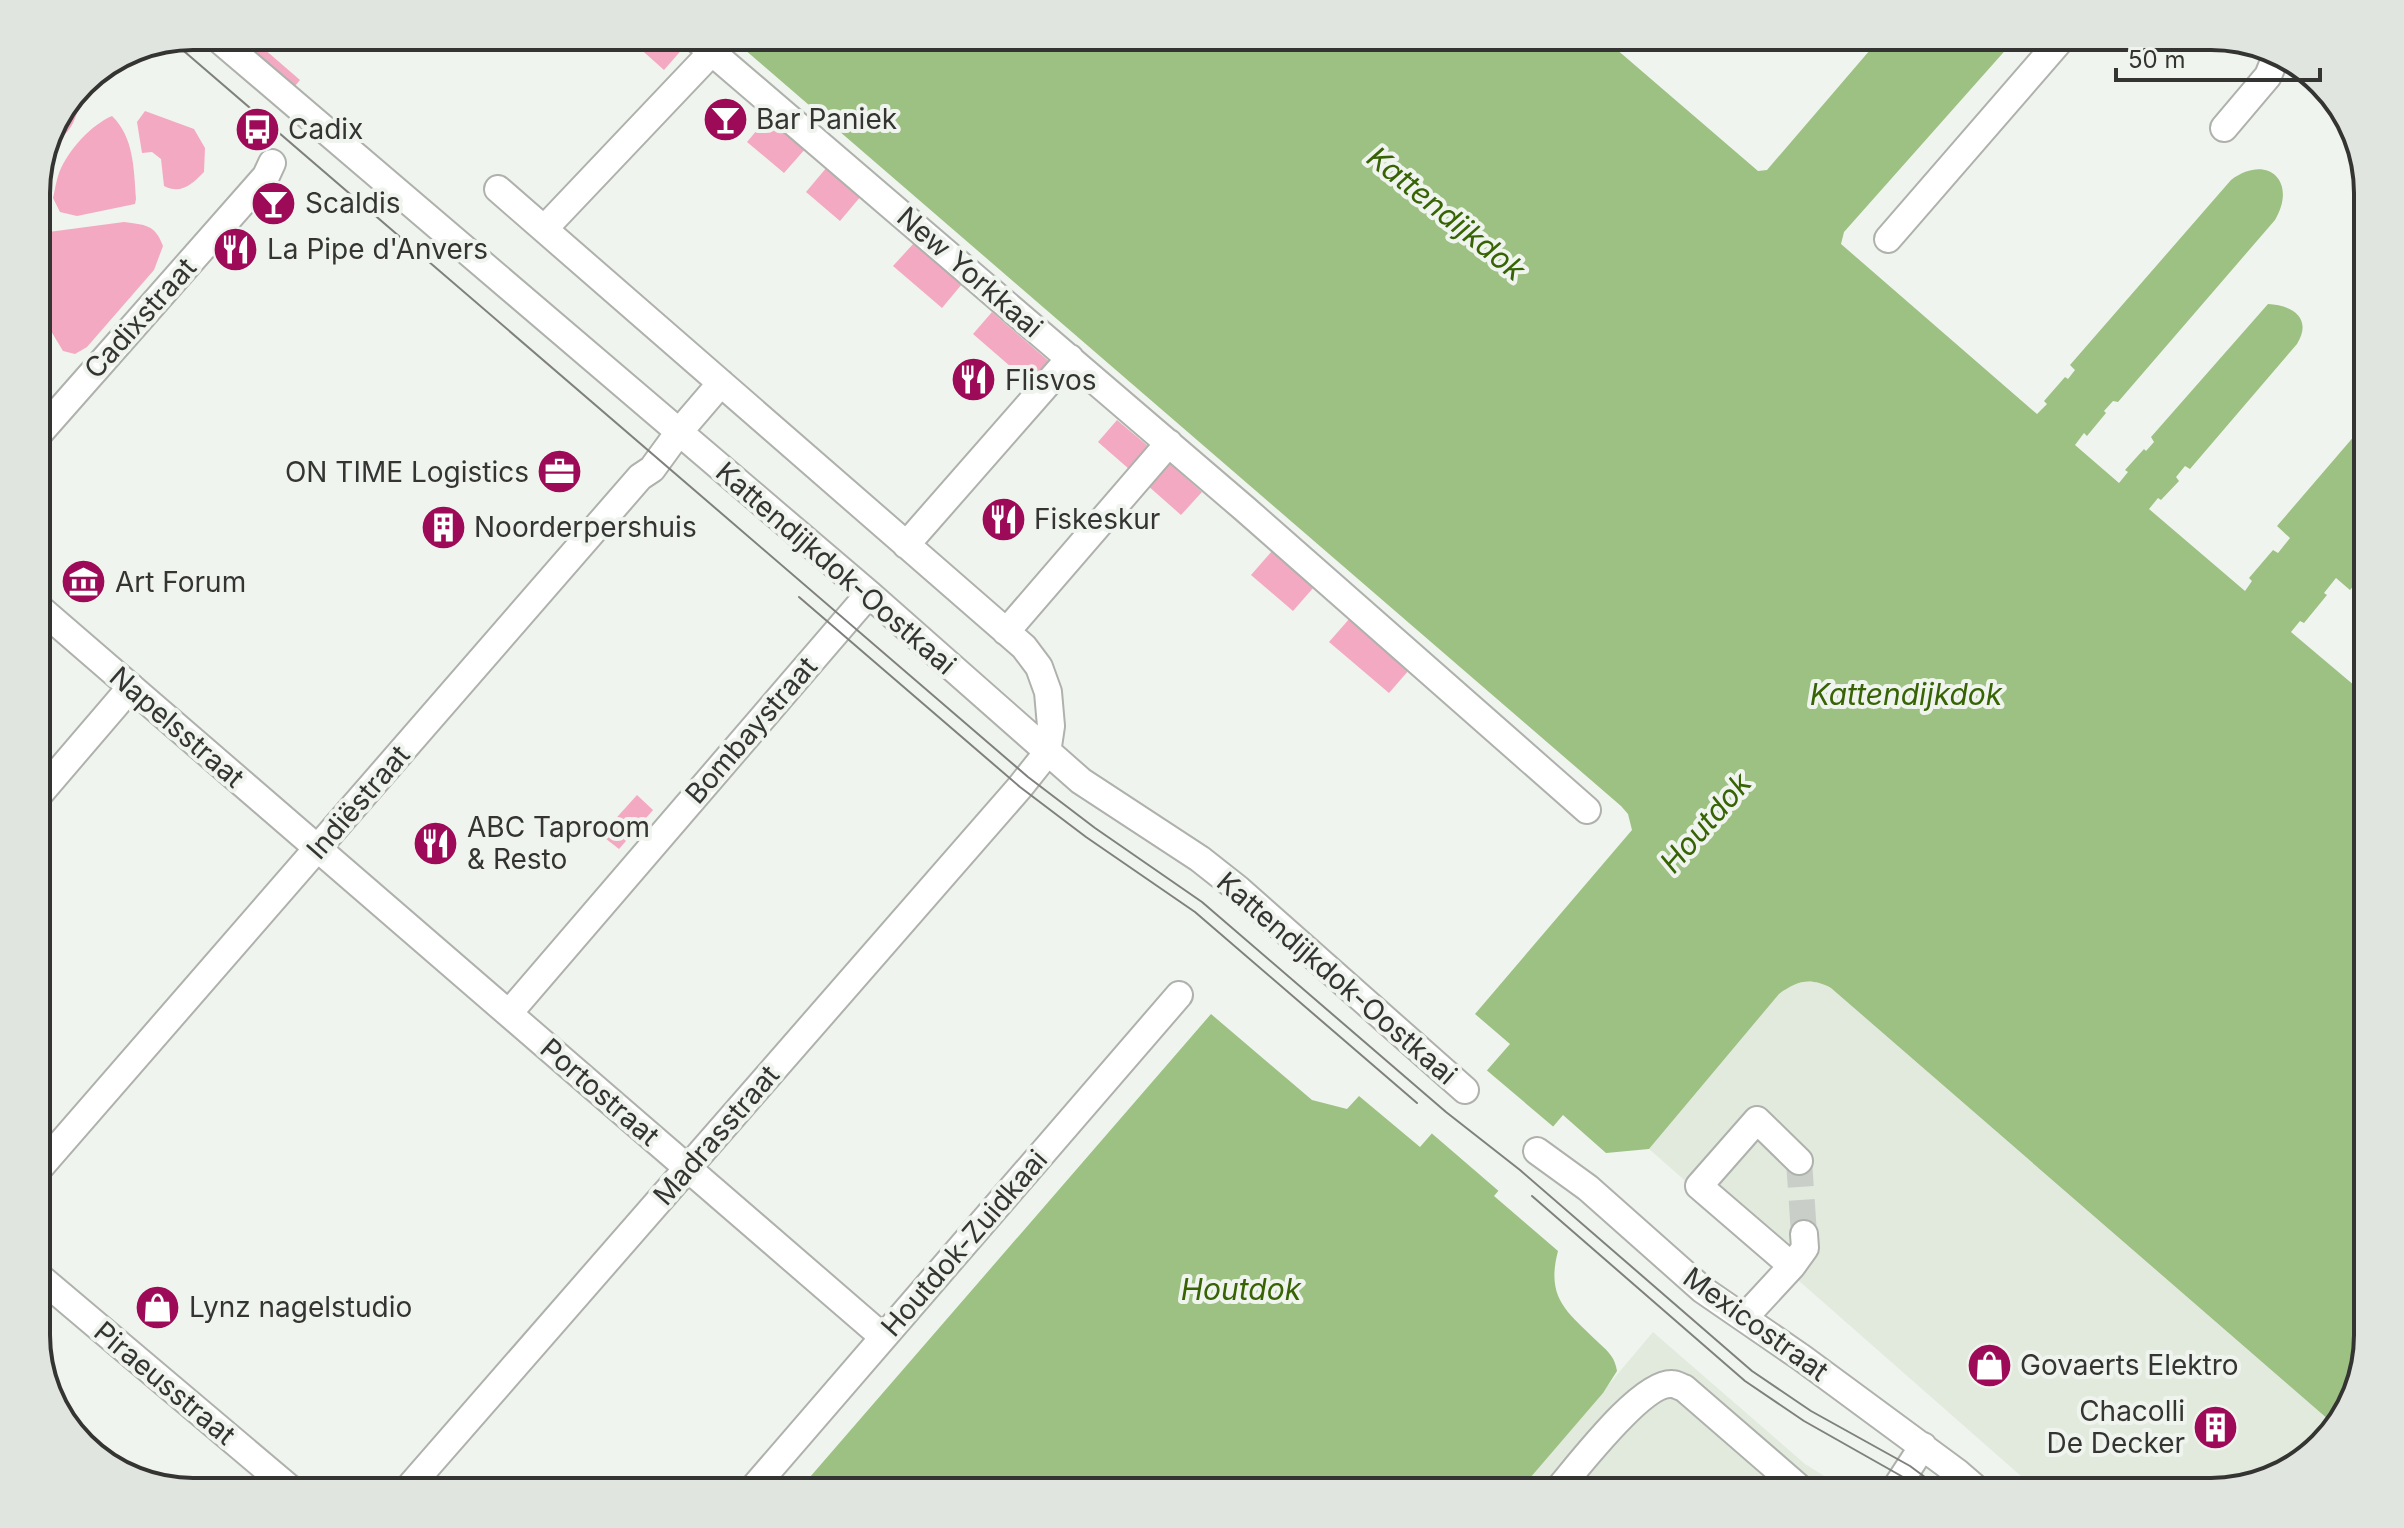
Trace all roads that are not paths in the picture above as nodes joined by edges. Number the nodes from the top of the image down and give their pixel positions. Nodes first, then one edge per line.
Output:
1 (231, 50) edge
2 (698, 50) edge
3 (710, 50) edge
4 (2052, 50) edge
5 (2273, 64) edge
6 (2224, 128) dead end
7 (272, 163) dead end
8 (498, 189) dead end
9 (544, 229) junction
10 (1888, 239) dead end
11 (1070, 358) junction
12 (721, 383) junction
13 (50, 421) edge
14 (679, 432) junction
15 (1169, 443) junction
16 (906, 545) junction
17 (869, 594) junction
18 (50, 617) edge
19 (1006, 632) junction
20 (131, 687) junction
21 (1047, 753) junction
22 (50, 782) edge
23 (1587, 810) dead end
24 (318, 848) junction
25 (1179, 995) dead end
26 (509, 1013) junction
27 (1465, 1090) dead end
28 (1537, 1151) dead end
29 (50, 1156) edge
30 (1799, 1161) tunnel mouth
31 (687, 1168) junction
32 (1804, 1234) tunnel mouth
33 (1792, 1266) junction
34 (50, 1286) edge
35 (1744, 1318) junction
36 (883, 1337) junction
37 (1923, 1446) junction
38 (277, 1478) edge
39 (417, 1478) edge
40 (762, 1478) edge
41 (1568, 1478) edge
42 (1788, 1478) edge
43 (1902, 1478) edge
44 (1963, 1478) edge

1 - 14 street, Kattendijkdok-Oostkaai
2 - 9 street
3 - 11 street, New Yorkkaai
4 - 10 street
5 - 6 street
7 - 13 street, Cadixstraat
8 - 9 street
9 - 12 street
11 - 15 street, New Yorkkaai
11 - 16 street
12 - 14 street, Indiëstraat
12 - 16 street
14 - 17 street, Kattendijkdok-Oostkaai
14 - 24 street, Indiëstraat
15 - 19 street
15 - 23 street, New Yorkkaai
16 - 19 street
17 - 21 street, Kattendijkdok-Oostkaai
17 - 26 street, Bombaystraat
18 - 20 street, Napelsstraat
19 - 21 street
20 - 22 street
20 - 24 street, Napelsstraat
21 - 27 street, Kattendijkdok-Oostkaai
21 - 31 street, Madrasstraat
24 - 26 street, Portostraat
24 - 29 street, Indiëstraat
25 - 36 street, Houtdok-Zuidkaai
26 - 31 street, Portostraat
28 - 35 street, Mexicostraat
30 - 33 street
31 - 36 street, Portostraat
31 - 39 street, Madrasstraat
32 - 33 street
33 - 35 street
34 - 38 street, Piraeusstraat
35 - 37 street, Mexicostraat
36 - 40 street, Houtdok-Zuidkaai
37 - 43 street
37 - 44 street, Mexicostraat
41 - 42 street

